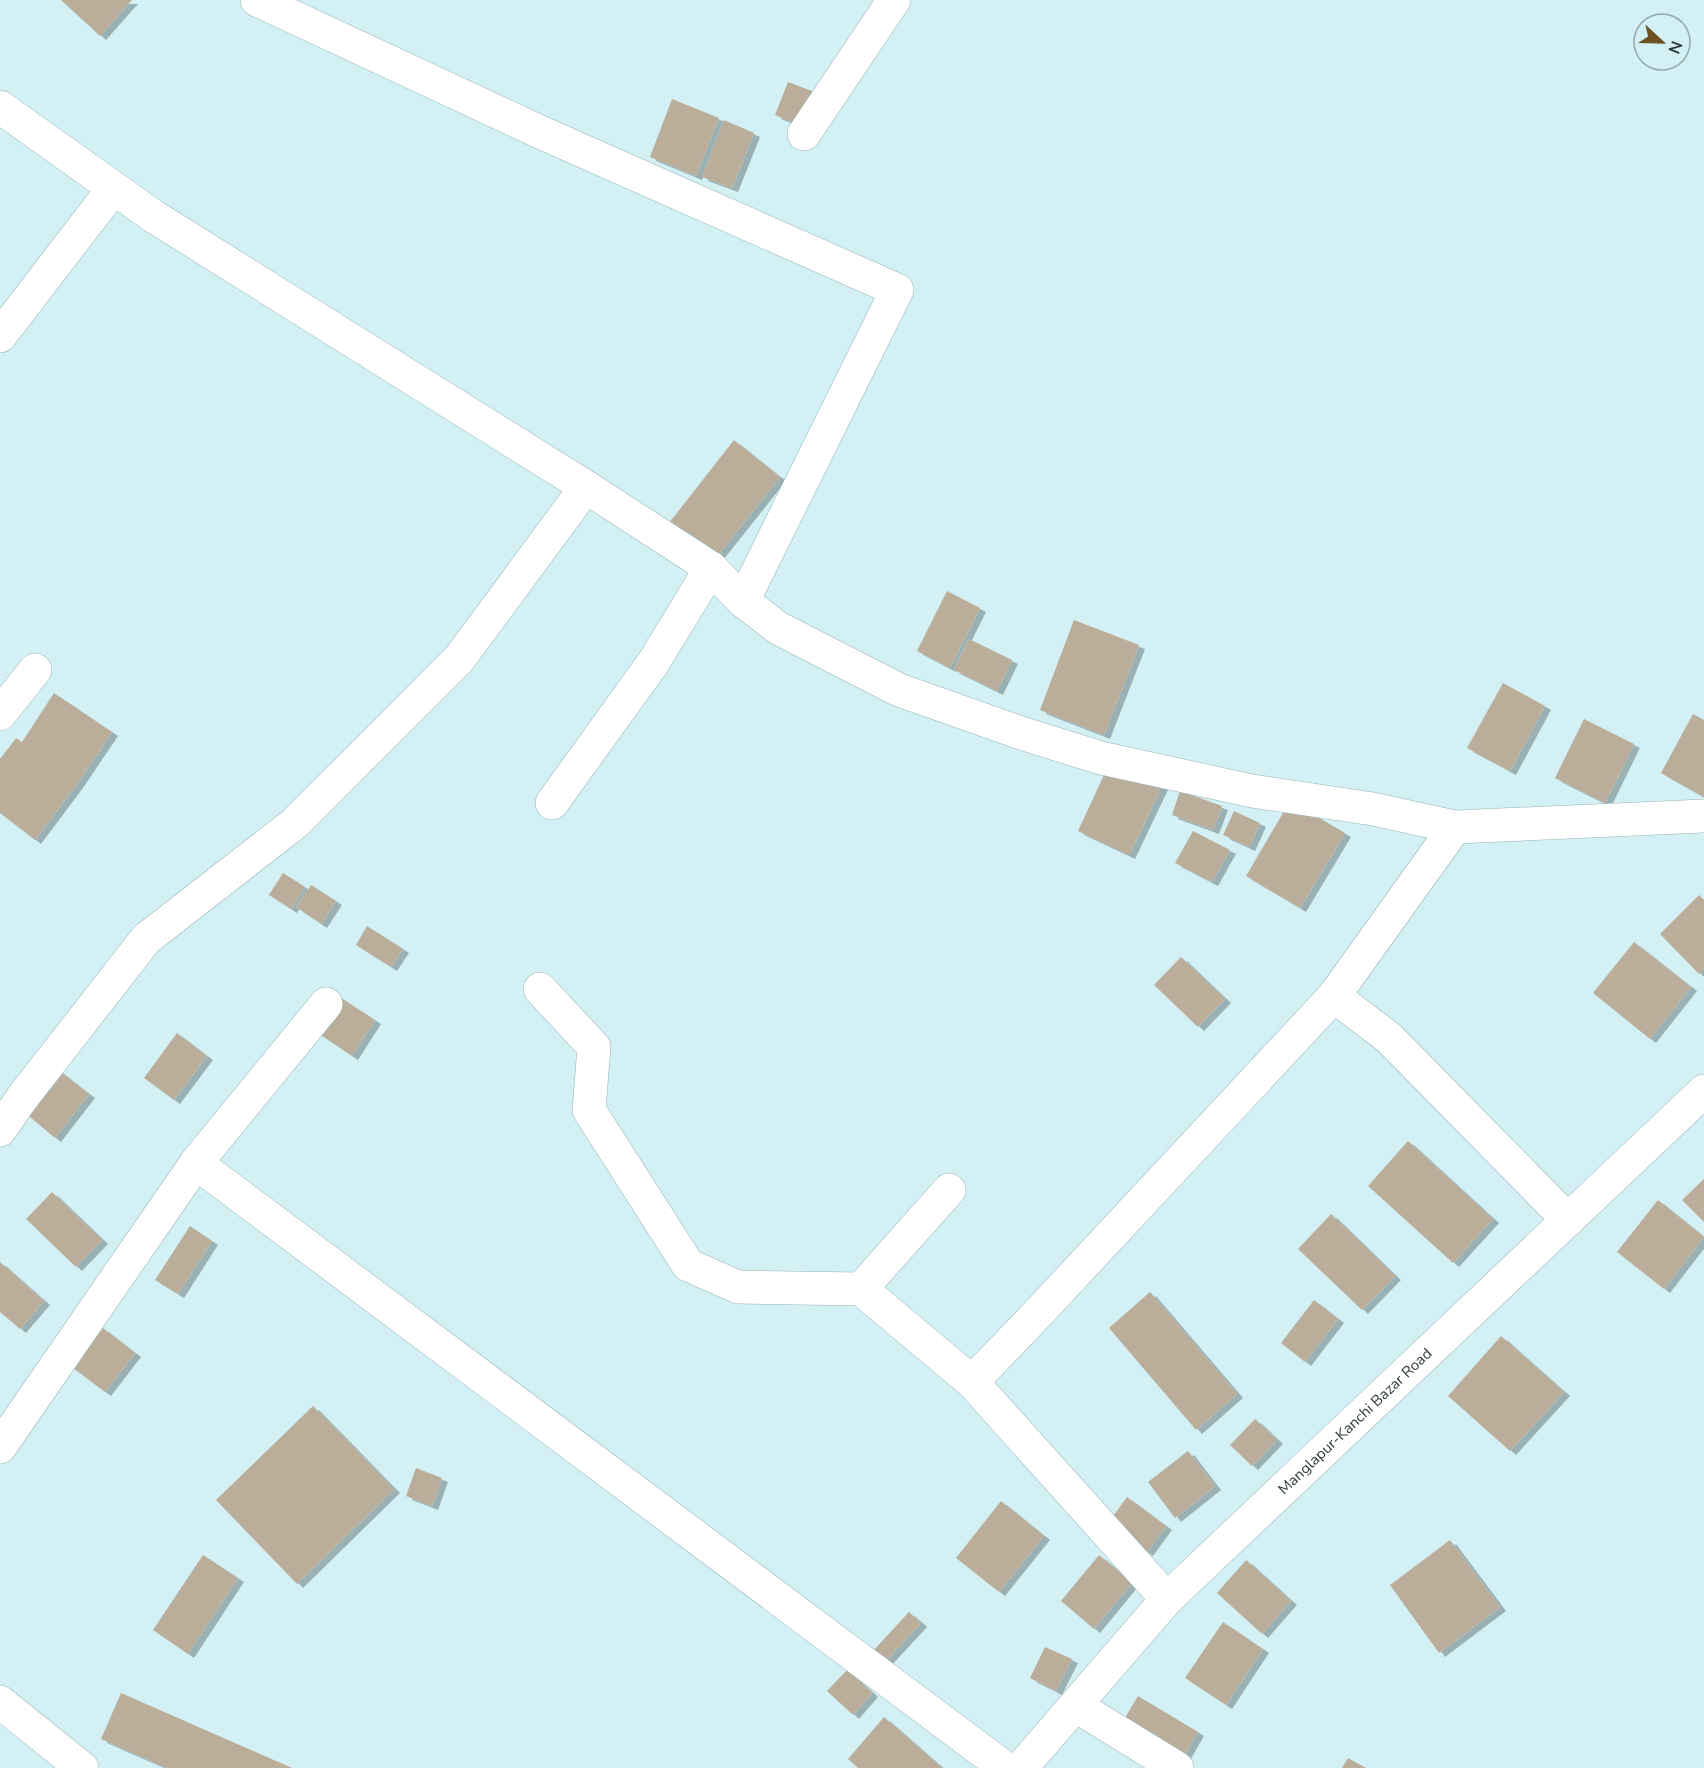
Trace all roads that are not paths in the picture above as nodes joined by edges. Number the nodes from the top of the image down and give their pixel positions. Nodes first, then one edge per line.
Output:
1 (257, 0) edge
2 (894, 0) edge
3 (0, 107) edge
4 (804, 134) dead end
5 (113, 189) junction
6 (0, 336) edge
7 (586, 487) junction
8 (711, 568) junction
9 (743, 601) junction
10 (35, 670) dead end
11 (0, 714) edge
12 (552, 803) dead end
13 (1704, 816) edge
14 (1455, 827) junction
15 (540, 989) dead end
16 (1334, 996) junction
17 (326, 1004) dead end
18 (1704, 1090) edge
19 (0, 1130) edge
20 (196, 1163) junction
21 (949, 1190) dead end
22 (1568, 1220) junction
23 (861, 1289) junction
24 (972, 1382) junction
25 (0, 1447) edge
26 (1167, 1599) junction
27 (0, 1702) edge
28 (1076, 1706) junction
29 (82, 1768) edge
30 (1005, 1768) edge
31 (1021, 1768) edge
32 (1177, 1768) edge

1 - 9 street
2 - 4 street
3 - 5 street
5 - 6 street
5 - 7 street
7 - 8 street
7 - 19 street
8 - 9 street
8 - 12 street
9 - 14 street
10 - 11 street
13 - 14 street
14 - 16 street
15 - 23 street
16 - 22 street
16 - 24 street
17 - 20 street
18 - 22 street, Manglapur-Kanchi Bazar Road
20 - 25 street
20 - 30 street
21 - 23 street
22 - 26 street, Manglapur-Kanchi Bazar Road
23 - 24 street
24 - 26 street
26 - 28 street, Manglapur-Kanchi Bazar Road
27 - 29 street
28 - 31 street, Manglapur-Kanchi Bazar Road
28 - 32 street

